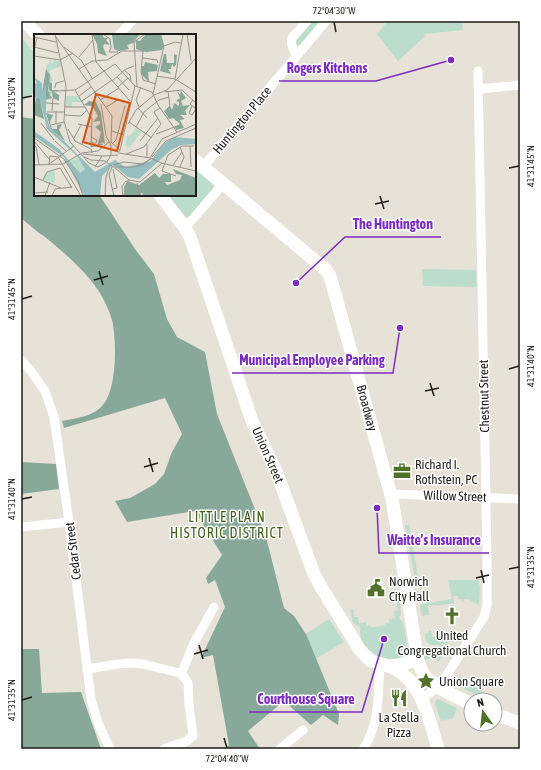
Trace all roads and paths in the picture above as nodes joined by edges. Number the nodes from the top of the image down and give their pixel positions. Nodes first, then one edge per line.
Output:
1 (24, 21) edge
2 (132, 21) edge
3 (307, 21) edge
4 (326, 21) edge
5 (37, 34) edge
6 (120, 34) edge
7 (298, 55) junction
8 (478, 71) dead end
9 (520, 85) edge
10 (479, 89) junction
11 (199, 164) edge
12 (223, 184) junction
13 (161, 196) edge
14 (185, 228) junction
15 (21, 360) edge
16 (390, 494) junction
17 (486, 497) junction
18 (520, 499) edge
19 (69, 522) junction
20 (21, 527) edge
21 (214, 607) dead end
22 (416, 652) junction
23 (385, 666) junction
24 (87, 669) junction
25 (180, 674) junction
26 (438, 686) junction
27 (422, 700) junction
28 (463, 700) edge
29 (503, 717) edge
30 (520, 724) edge
31 (302, 730) dead end
32 (110, 749) edge
33 (164, 749) edge
34 (280, 749) edge
35 (363, 749) edge
36 (438, 749) edge

1 - 5 main road
2 - 6 street
3 - 7 street
4 - 7 street, Huntington Place
7 - 11 street, Huntington Place
8 - 10 street, Chestnut Street
9 - 10 street
10 - 17 street, Chestnut Street
11 - 12 main road, Broadway
12 - 14 street
12 - 16 main road, Broadway
13 - 14 main road, Union Street
14 - 23 main road, Union Street
15 - 19 street, Cedar Street
16 - 17 street, Willow Street
16 - 22 main road, Broadway
17 - 18 street, Willow Street
17 - 26 street, Chestnut Street
19 - 20 street
19 - 24 street, Cedar Street
21 - 25 street
22 - 23 main road
22 - 26 main road, Broadway
23 - 27 main road
23 - 35 street
24 - 25 street
24 - 32 street, Cedar Street
25 - 33 street
26 - 27 street, Chestnut Street
26 - 28 main road, Broadway
27 - 36 main road
29 - 30 main road
31 - 34 street

